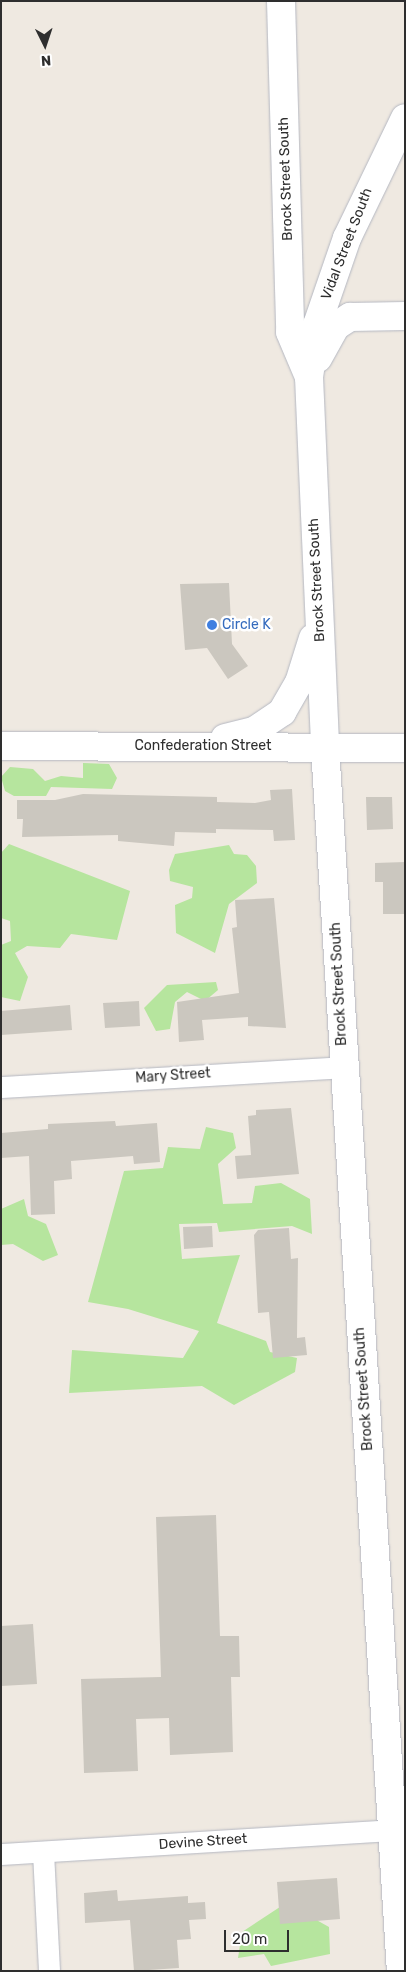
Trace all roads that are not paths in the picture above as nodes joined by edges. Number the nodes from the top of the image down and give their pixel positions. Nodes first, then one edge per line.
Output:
1 (281, 1) edge
2 (294, 1) edge
3 (282, 34) junction
4 (403, 122) edge
5 (405, 316) edge
6 (309, 377) junction
7 (320, 617) junction
8 (1, 736) edge
9 (2, 746) edge
10 (186, 746) junction
11 (325, 746) junction
12 (405, 748) edge
13 (344, 1067) junction
14 (1, 1087) edge
15 (399, 1830) edge
16 (43, 1852) junction
17 (1, 1854) edge
18 (49, 1971) edge
19 (401, 1971) edge

1 - 3 main road, Brock Street South
2 - 3 main road
3 - 6 main road, Brock Street South
4 - 6 main road, Vidal Street South
5 - 6 main road
6 - 7 main road, Brock Street South
7 - 10 main road
7 - 11 main road, Brock Street South
8 - 9 street
9 - 10 main road, Confederation Street
10 - 11 main road, Confederation Street
11 - 12 main road, Confederation Street
11 - 13 main road, Brock Street South
13 - 14 street, Mary Street
13 - 15 main road, Brock Street South
15 - 16 street, Devine Street
15 - 19 main road, Brock Street South
16 - 17 street, Devine Street
16 - 18 street

